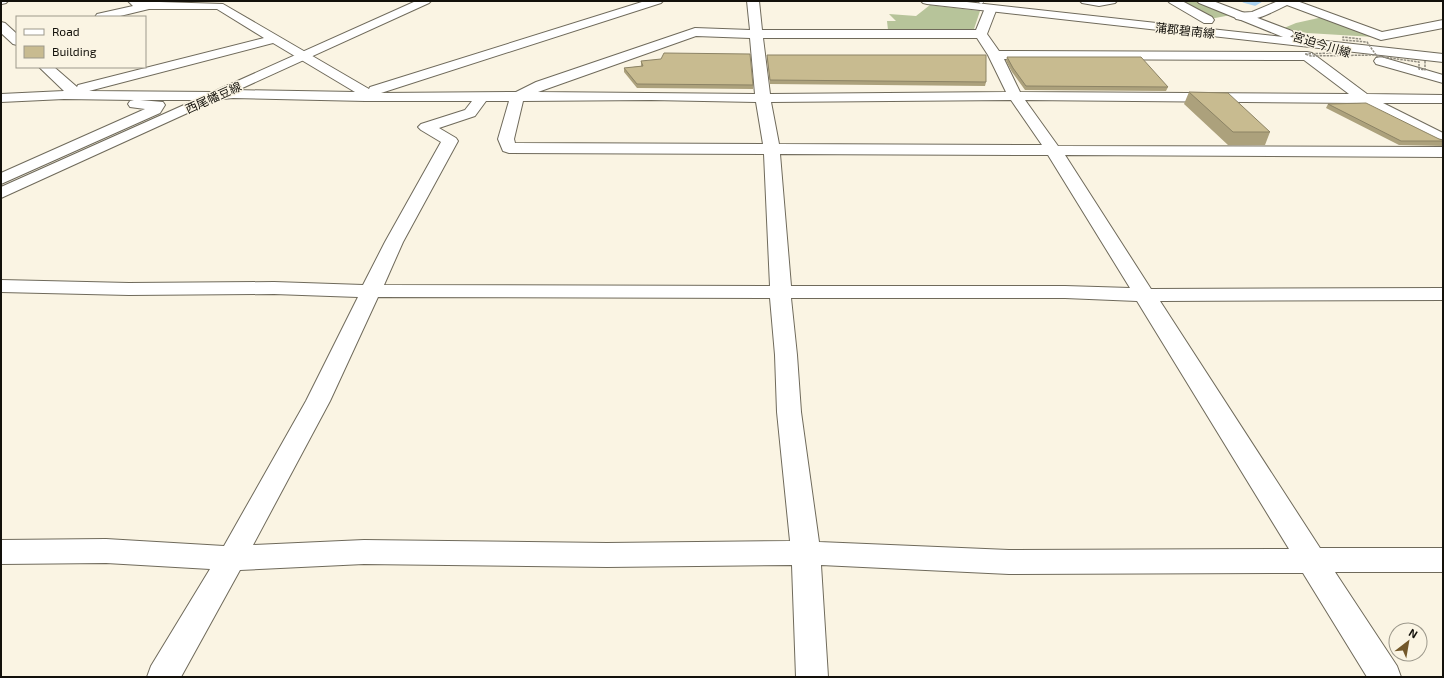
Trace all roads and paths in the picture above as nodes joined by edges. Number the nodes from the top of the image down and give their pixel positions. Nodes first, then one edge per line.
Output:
1 (424, 1) edge
2 (657, 1) edge
3 (753, 1) edge
4 (927, 1) edge
5 (1086, 1) edge
6 (1110, 1) edge
7 (1174, 1) edge
8 (1203, 1) edge
9 (1286, 1) edge
10 (981, 3) edge
11 (145, 4) edge
12 (104, 16) edge
13 (1243, 17) junction
14 (1208, 20) dead end
15 (1443, 24) edge
16 (1, 26) edge
17 (1234, 30) junction
18 (757, 34) junction
19 (981, 34) junction
20 (1295, 36) junction
21 (12, 37) edge
22 (274, 39) junction
23 (1361, 39) dead end
24 (1328, 49) junction
25 (1443, 53) edge
26 (995, 55) junction
27 (1376, 55) junction
28 (304, 56) junction
29 (1420, 58) junction
30 (1443, 58) edge
31 (47, 68) edge
32 (1411, 70) junction
33 (1443, 79) edge
34 (68, 93) junction
35 (366, 95) junction
36 (213, 96) junction
37 (1015, 96) junction
38 (482, 97) junction
39 (517, 97) junction
40 (1, 98) edge
41 (763, 98) junction
42 (1443, 99) edge
43 (1366, 100) junction
44 (1, 104) edge
45 (1443, 139) edge
46 (772, 150) junction
47 (1054, 151) junction
48 (1443, 152) edge
49 (1, 179) edge
50 (1, 193) edge
51 (1, 286) edge
52 (371, 291) junction
53 (781, 292) junction
54 (1443, 294) edge
55 (1145, 295) junction
56 (1, 552) edge
57 (806, 553) junction
58 (232, 558) junction
59 (1312, 560) junction
60 (1443, 560) edge
61 (163, 677) edge
62 (812, 677) edge
63 (1385, 677) edge

1 - 28 street, 西尾幡豆線
2 - 35 street
3 - 18 street
4 - 10 street, 蒲郡碧南線
5 - 6 street
7 - 14 street
8 - 13 street, 宮迫今川線
9 - 13 street
9 - 15 street
10 - 17 street, 蒲郡碧南線
10 - 19 street
10 - 24 street, 蒲郡碧南線
11 - 12 street
11 - 22 street
13 - 17 street
13 - 20 street, 宮迫今川線
16 - 21 street
17 - 20 street, 蒲郡碧南線
18 - 19 street
18 - 39 street
18 - 41 street
19 - 26 street
20 - 24 street, 宮迫今川線
20 - 25 street, 蒲郡碧南線
22 - 28 street
22 - 34 street
23 - 27 path, bridge
24 - 27 path, bridge
24 - 29 street, 蒲郡碧南線
24 - 32 street, 宮迫今川線
26 - 37 street
26 - 43 street
27 - 29 path, bridge
28 - 35 street
28 - 36 street, 西尾幡豆線
29 - 30 street, 蒲郡碧南線
29 - 32 street
31 - 34 street
32 - 33 street, 宮迫今川線
34 - 36 street
34 - 40 street
35 - 36 street
35 - 38 street
36 - 50 street, 西尾幡豆線
37 - 41 street
37 - 43 street
37 - 47 street
38 - 39 street
38 - 52 street
39 - 41 street
39 - 46 street
41 - 46 street
42 - 43 street
43 - 45 street
44 - 49 street
46 - 47 street
46 - 53 street
47 - 48 street
47 - 55 street
51 - 52 street
52 - 53 street
52 - 58 street
53 - 55 street
53 - 57 street
54 - 55 street
55 - 59 street
56 - 58 street
57 - 58 street
57 - 59 street
57 - 62 street
58 - 61 street
59 - 60 street
59 - 63 street

